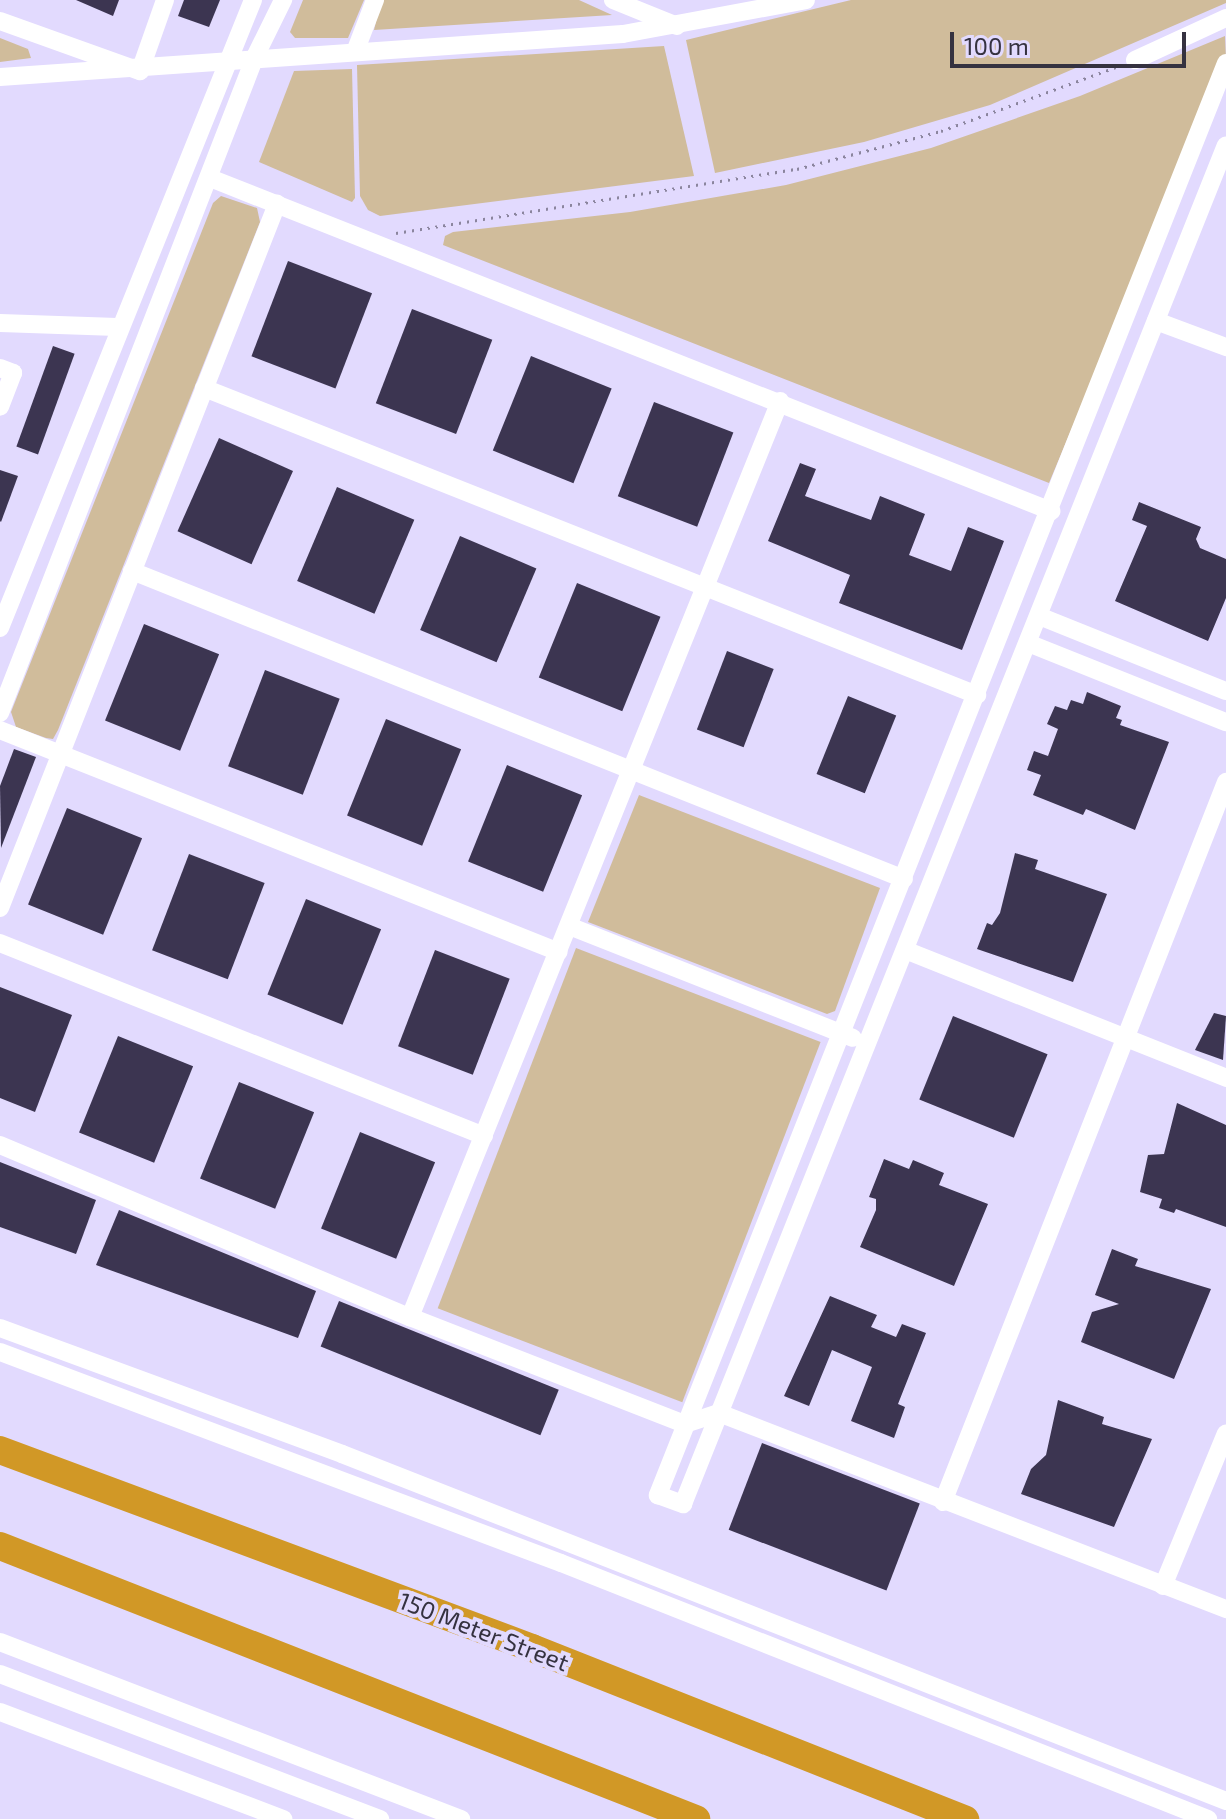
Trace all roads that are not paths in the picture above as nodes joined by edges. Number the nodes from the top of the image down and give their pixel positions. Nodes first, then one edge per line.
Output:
1 (165, 0) edge
2 (253, 0) edge
3 (283, 0) edge
4 (375, 0) edge
5 (613, 0) edge
6 (806, 0) edge
7 (1226, 18) edge
8 (0, 21) edge
9 (677, 26) junction
10 (355, 52) junction
11 (255, 57) junction
12 (224, 60) junction
13 (1135, 60) road end
14 (1226, 63) edge
15 (140, 71) junction
16 (0, 77) edge
17 (1226, 145) edge
18 (210, 178) junction
19 (277, 204) junction
20 (160, 222) junction
21 (187, 232) junction
22 (1156, 321) junction
23 (0, 323) edge
24 (117, 327) junction
25 (1226, 347) edge
26 (0, 368) edge
27 (204, 388) junction
28 (780, 401) junction
29 (0, 407) edge
30 (1075, 454) junction
31 (1100, 464) junction
32 (1051, 511) junction
33 (132, 571) junction
34 (702, 586) junction
35 (1039, 616) junction
36 (1, 620) edge
37 (1028, 643) junction
38 (1226, 691) edge
39 (977, 695) junction
40 (0, 713) edge
41 (1226, 722) edge
42 (0, 730) edge
43 (59, 755) junction
44 (632, 768) junction
45 (1226, 782) edge
46 (904, 879) junction
47 (0, 908) edge
48 (569, 926) junction
49 (0, 943) edge
50 (905, 950) junction
51 (559, 952) junction
52 (842, 1033) junction
53 (1124, 1038) junction
54 (868, 1043) junction
55 (1226, 1078) edge
56 (484, 1136) junction
57 (0, 1145) edge
58 (410, 1317) junction
59 (0, 1328) edge
60 (0, 1352) edge
61 (719, 1413) junction
62 (685, 1424) junction
63 (1226, 1433) edge
64 (0, 1450) edge
65 (943, 1502) junction
66 (0, 1546) edge
67 (1163, 1586) junction
68 (1226, 1609) edge
69 (0, 1642) edge
70 (0, 1674) edge
71 (0, 1712) edge
72 (1226, 1801) edge
73 (283, 1819) edge
74 (380, 1819) edge
75 (461, 1819) edge
76 (696, 1819) edge
77 (965, 1819) edge
78 (1208, 1819) edge

1 - 15 street
2 - 12 street
3 - 11 street
4 - 10 street
5 - 9 street
6 - 9 street
7 - 13 street
8 - 15 street
9 - 10 street
10 - 11 street
11 - 12 street
11 - 18 street
12 - 15 street
12 - 20 street
14 - 30 street
15 - 16 street
17 - 22 street
18 - 19 street
18 - 21 street
19 - 27 street
19 - 28 street
20 - 21 street
20 - 24 street
21 - 40 street
22 - 25 street
22 - 31 street
23 - 24 street
24 - 36 street
26 - 29 street
27 - 33 street
27 - 34 street
28 - 32 street
28 - 34 street
30 - 31 street
30 - 32 street
31 - 35 street
32 - 39 street
33 - 43 street
33 - 44 street
34 - 39 street
34 - 44 street
35 - 37 street
35 - 38 street
37 - 41 street
37 - 50 street
39 - 46 street
42 - 43 street
43 - 47 street
43 - 51 street
44 - 46 street
44 - 48 street
45 - 53 street
46 - 52 street
48 - 51 street
48 - 52 street
49 - 56 street
50 - 53 street
50 - 54 street
51 - 56 street
52 - 54 street
52 - 62 street
53 - 55 street
53 - 65 street
54 - 61 street
56 - 58 street
57 - 58 street
58 - 62 street
59 - 72 street
60 - 78 street
61 - 62 street
61 - 62 street
61 - 65 street
63 - 67 street
64 - 77 highway, 150 Meter Street
65 - 67 street
66 - 76 highway
67 - 68 street
69 - 75 street
70 - 74 street
71 - 73 street

